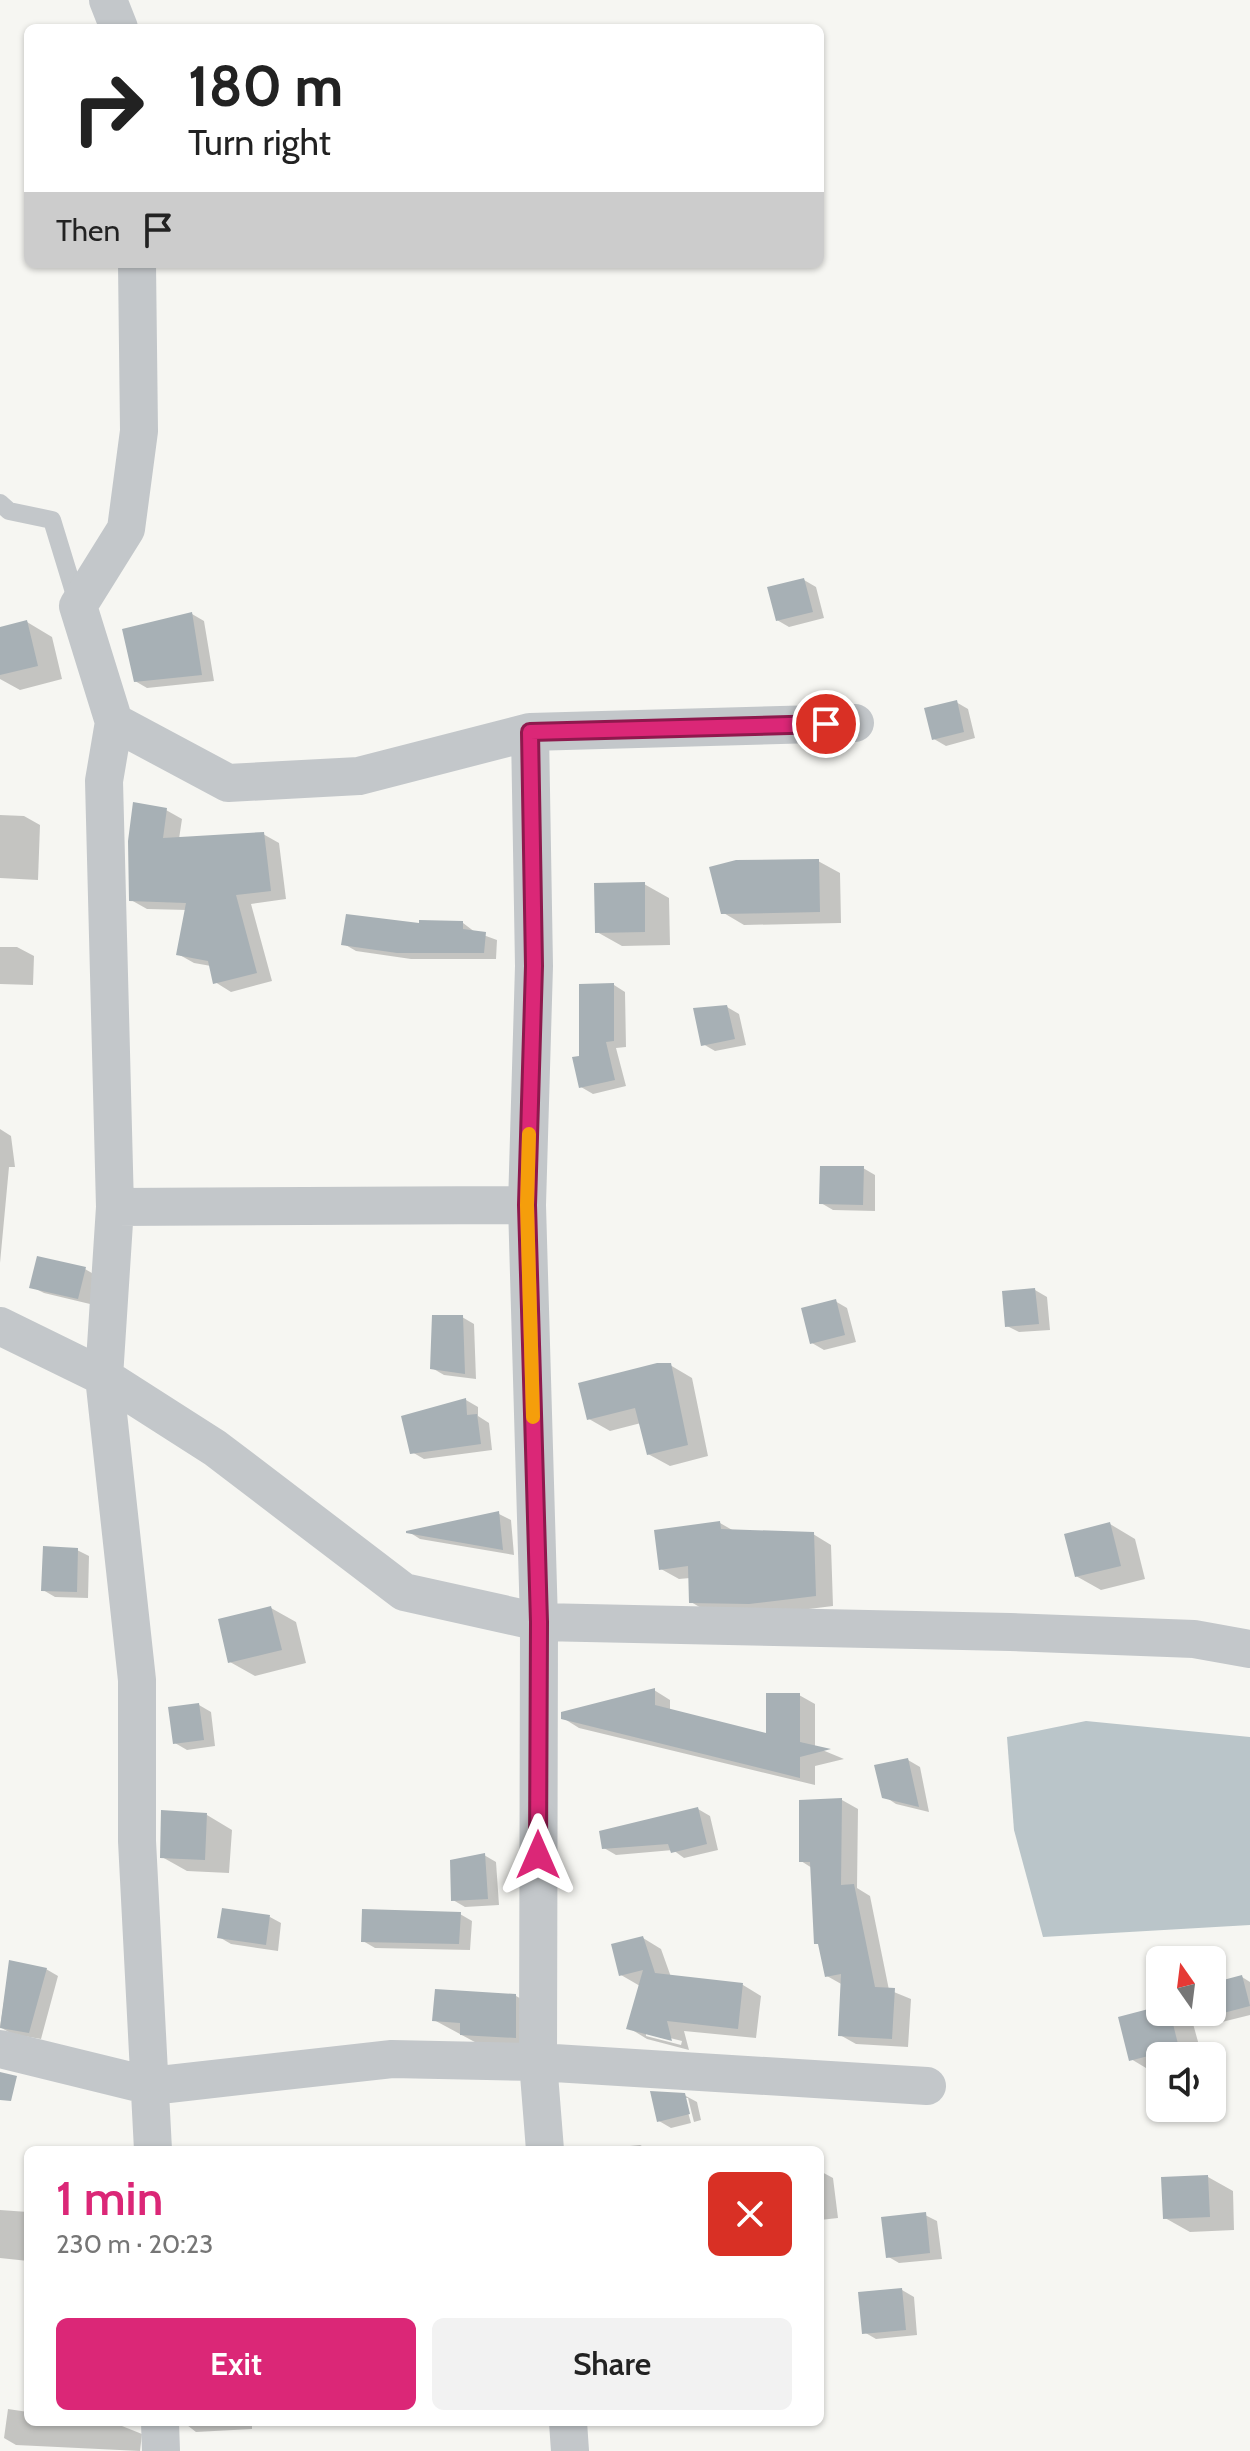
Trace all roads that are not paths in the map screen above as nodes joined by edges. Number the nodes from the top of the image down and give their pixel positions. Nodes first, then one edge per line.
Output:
1 (108, 0) edge
2 (117, 24) edge
3 (137, 268) edge
4 (0, 503) edge
5 (78, 606) junction
6 (114, 722) junction
7 (855, 723) dead end
8 (530, 732) junction
9 (527, 1205) junction
10 (115, 1207) junction
11 (0, 1326) edge
12 (104, 1377) junction
13 (539, 1622) junction
14 (1250, 1649) edge
15 (0, 2049) edge
16 (538, 2062) junction
17 (151, 2086) junction
18 (927, 2086) dead end
19 (153, 2146) edge
20 (545, 2146) edge
21 (160, 2426) edge
22 (568, 2426) edge
23 (161, 2451) edge
24 (570, 2451) edge

1 - 2 street
3 - 5 street
4 - 5 lane
5 - 6 street
6 - 8 street
6 - 10 street
7 - 8 street
8 - 9 street
9 - 10 street
9 - 13 street
10 - 12 street
11 - 12 street
12 - 13 street
12 - 17 street
13 - 14 street
13 - 16 street
15 - 17 street
16 - 17 street
16 - 18 street
16 - 20 street
17 - 19 street
21 - 23 street
22 - 24 street

